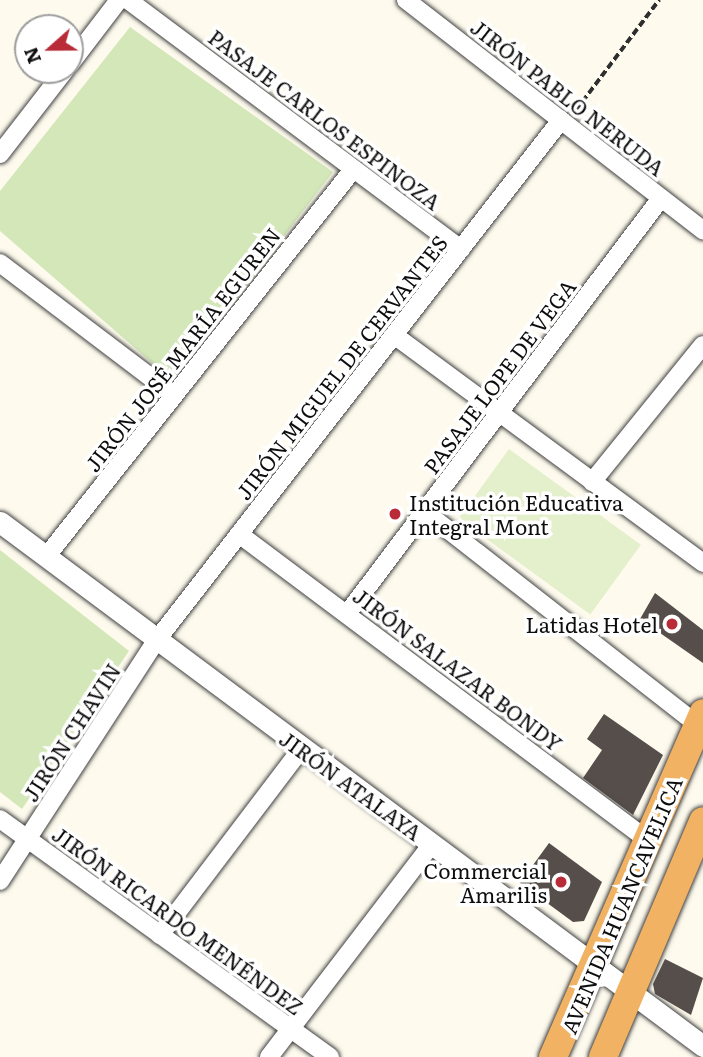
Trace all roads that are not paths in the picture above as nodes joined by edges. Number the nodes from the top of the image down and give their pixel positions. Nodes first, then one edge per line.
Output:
1 (119, 0) edge
2 (128, 0) edge
3 (406, 0) edge
4 (84, 46) edge
5 (54, 84) edge
6 (564, 122) junction
7 (0, 154) edge
8 (354, 169) junction
9 (662, 198) junction
10 (703, 230) edge
11 (461, 249) junction
12 (0, 263) edge
13 (394, 335) junction
14 (703, 345) edge
15 (174, 395) junction
16 (499, 413) junction
17 (592, 482) junction
18 (424, 511) junction
19 (0, 522) edge
20 (239, 534) junction
21 (46, 557) junction
22 (703, 564) edge
23 (346, 614) junction
24 (156, 641) junction
25 (701, 719) edge
26 (302, 748) junction
27 (0, 819) edge
28 (703, 821) edge
29 (29, 841) junction
30 (649, 841) junction
31 (432, 844) junction
32 (0, 881) edge
33 (160, 935) junction
34 (596, 965) junction
35 (628, 996) junction
36 (290, 1028) junction
37 (703, 1046) edge
38 (269, 1057) edge
39 (330, 1057) edge
40 (553, 1057) edge
41 (603, 1057) edge

1 - 4 street
2 - 8 street, PASAJE CARLOS ESPINOZA
3 - 6 street, JIRÓN PABLO NERUDA
5 - 7 street
6 - 9 street, JIRÓN PABLO NERUDA
6 - 11 street, JIRÓN MIGUEL DE CERVANTES
8 - 11 street, PASAJE CARLOS ESPINOZA
8 - 15 street, JIRÓN JOSÉ MARÍA EGUREN
9 - 10 street, JIRÓN PABLO NERUDA
9 - 16 street, PASAJE LOPE DE VEGA
11 - 13 street, JIRÓN MIGUEL DE CERVANTES
12 - 15 street
13 - 16 street
13 - 20 street, JIRÓN MIGUEL DE CERVANTES
14 - 17 street
15 - 21 street, JIRÓN JOSÉ MARÍA EGUREN
16 - 17 street
16 - 18 street, PASAJE LOPE DE VEGA
17 - 22 street
18 - 23 street, PASAJE LOPE DE VEGA
18 - 25 street
19 - 21 street, JIRÓN ATALAYA
20 - 23 street, JIRÓN SALAZAR BONDY
20 - 24 street, JIRÓN MIGUEL DE CERVANTES
21 - 24 street, JIRÓN ATALAYA
23 - 30 street, JIRÓN SALAZAR BONDY
24 - 26 street, JIRÓN ATALAYA
24 - 29 street, JIRÓN CHAVIN
25 - 30 highway, AVENIDA HUANCAVELICA
26 - 31 street, JIRÓN ATALAYA
26 - 33 street
27 - 29 street, JIRÓN RICARDO MENÉNDEZ
28 - 35 highway, AVENIDA HUANCAVELICA
29 - 32 street, JIRÓN CHAVIN
29 - 33 street, JIRÓN RICARDO MENÉNDEZ
30 - 34 highway, AVENIDA HUANCAVELICA
31 - 34 street, JIRÓN ATALAYA
31 - 36 street
33 - 36 street, JIRÓN RICARDO MENÉNDEZ
34 - 35 street, JIRÓN ATALAYA
34 - 40 highway, AVENIDA HUANCAVELICA
35 - 37 street, JIRÓN ATALAYA
35 - 41 highway, AVENIDA HUANCAVELICA
36 - 38 street
36 - 39 street, JIRÓN RICARDO MENÉNDEZ

